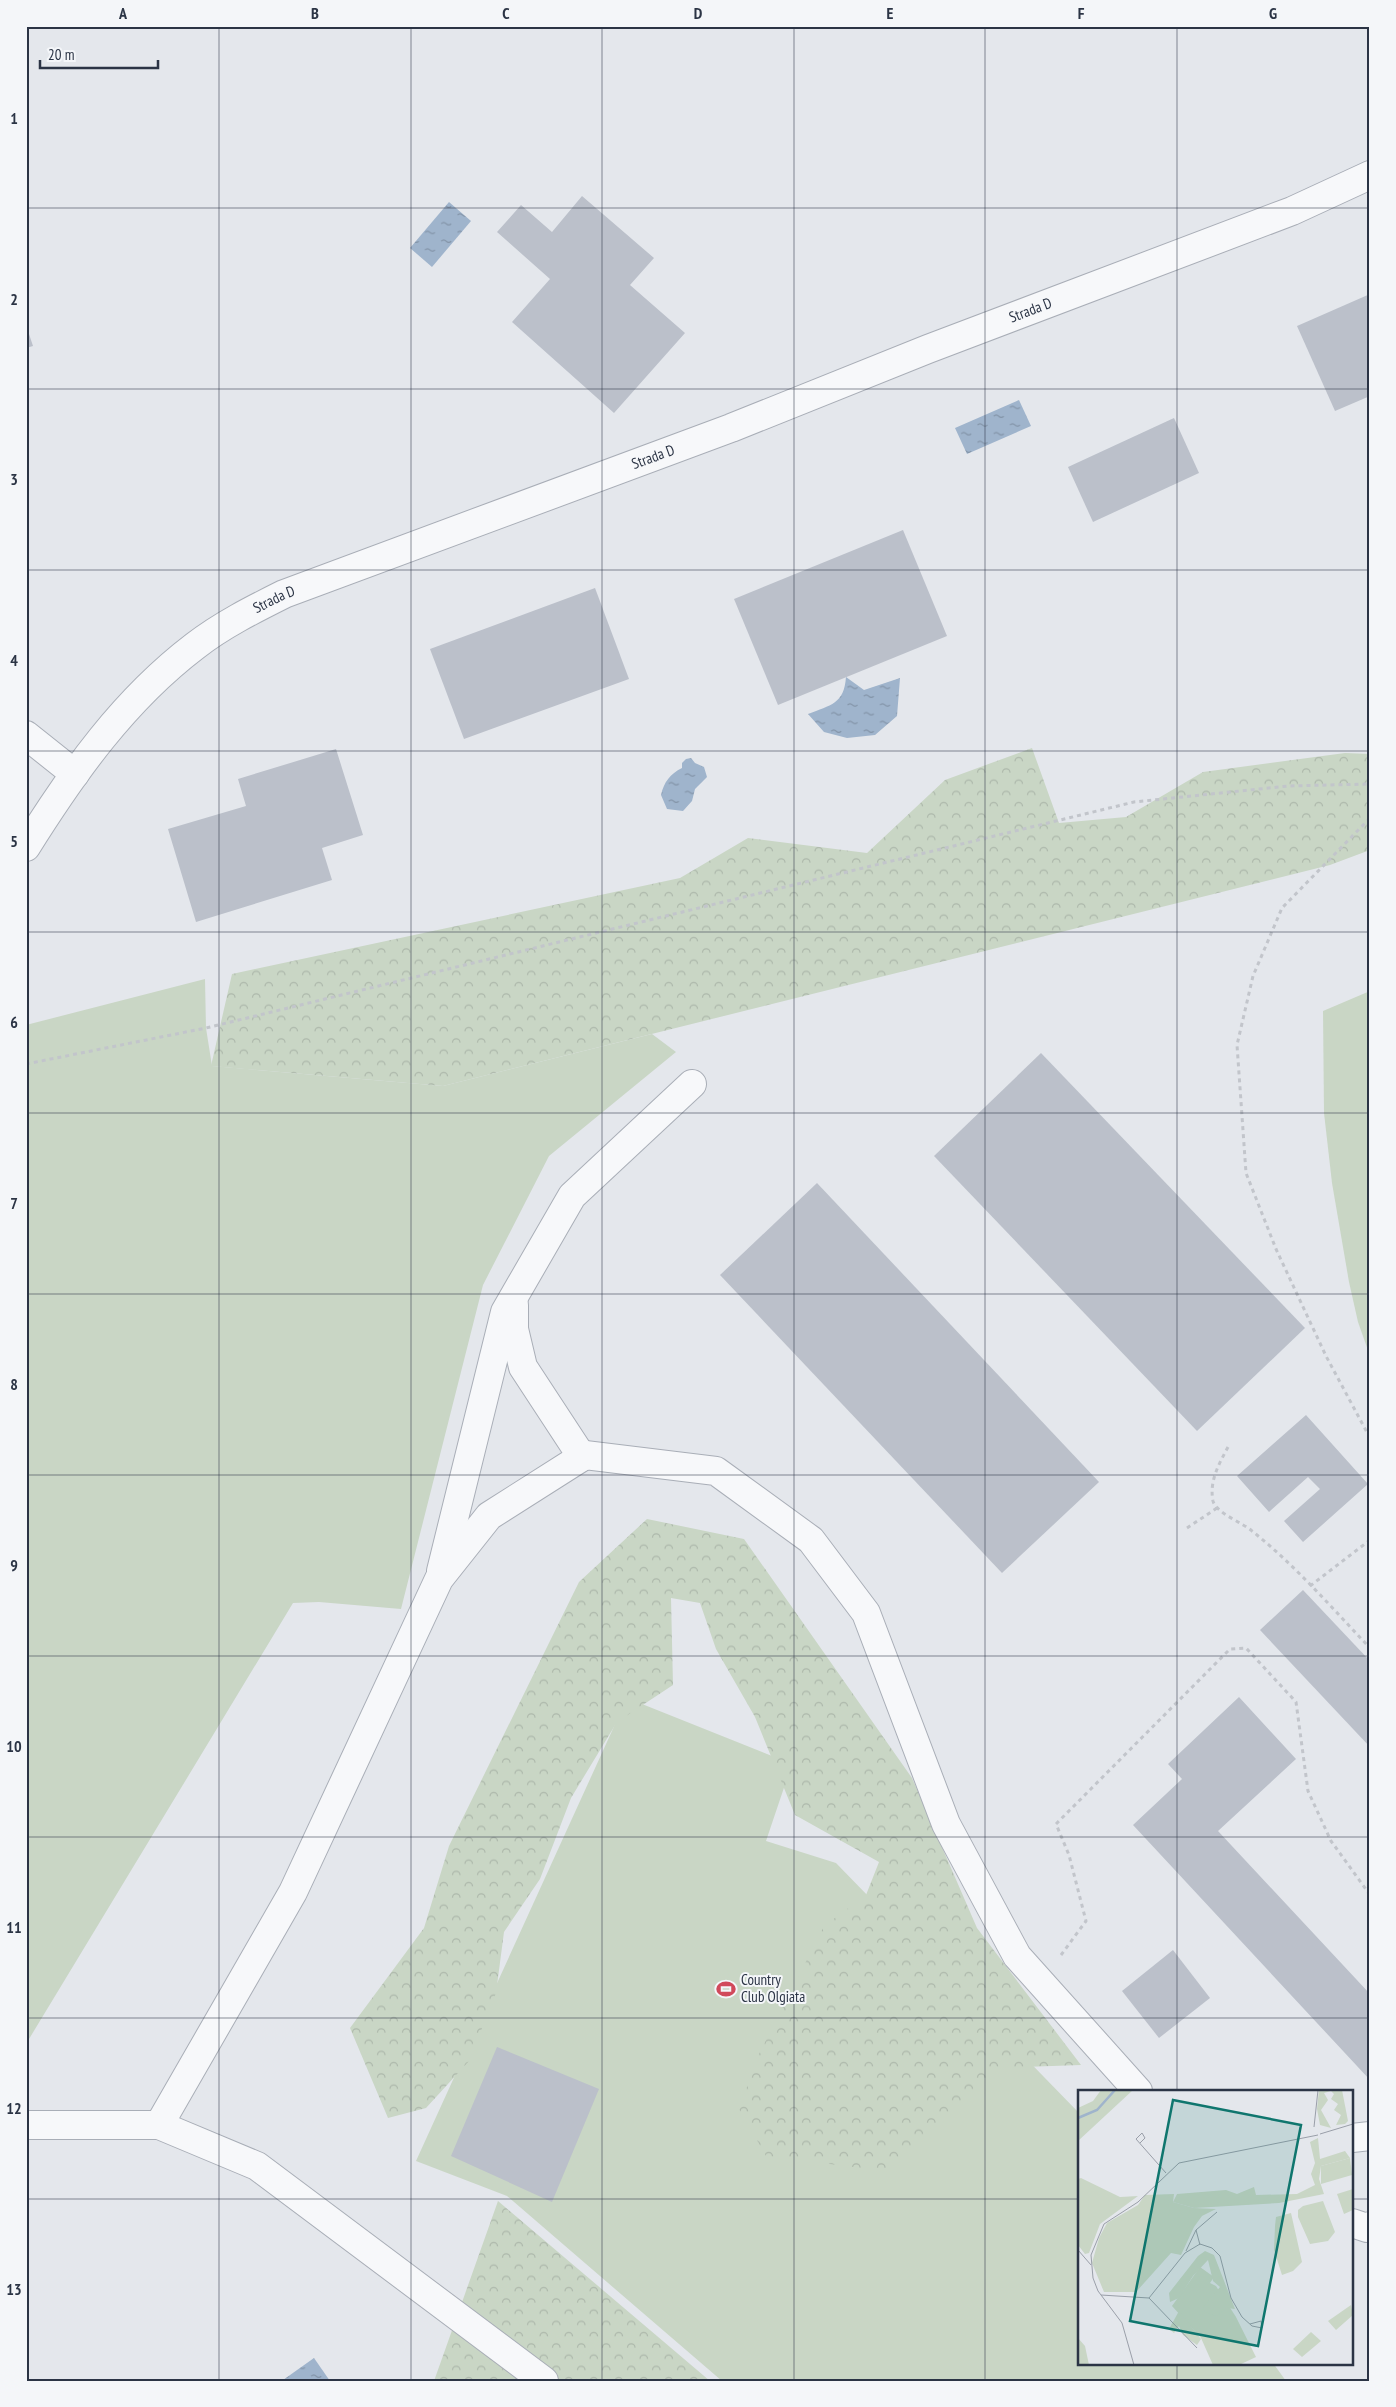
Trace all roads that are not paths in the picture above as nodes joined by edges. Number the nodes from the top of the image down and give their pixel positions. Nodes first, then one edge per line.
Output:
1 (1367, 175) edge
2 (26, 735) edge
3 (75, 774) junction
4 (26, 847) edge
5 (692, 1084) dead end
6 (515, 1294) junction
7 (523, 1367) junction
8 (487, 1383) junction
9 (582, 1457) junction
10 (439, 1579) junction
11 (1137, 2090) edge
12 (26, 2125) edge
13 (159, 2125) junction
14 (1370, 2136) edge
15 (1354, 2138) edge
16 (1354, 2224) edge
17 (1370, 2226) edge
18 (544, 2381) edge

1 - 3 street, Strada D
2 - 3 street
3 - 4 street, Strada D
5 - 6 street
6 - 7 street
6 - 8 street
7 - 8 street
7 - 9 street
8 - 10 street
9 - 10 street
9 - 11 street
10 - 13 street
12 - 13 street
13 - 18 street
14 - 15 street
16 - 17 street

